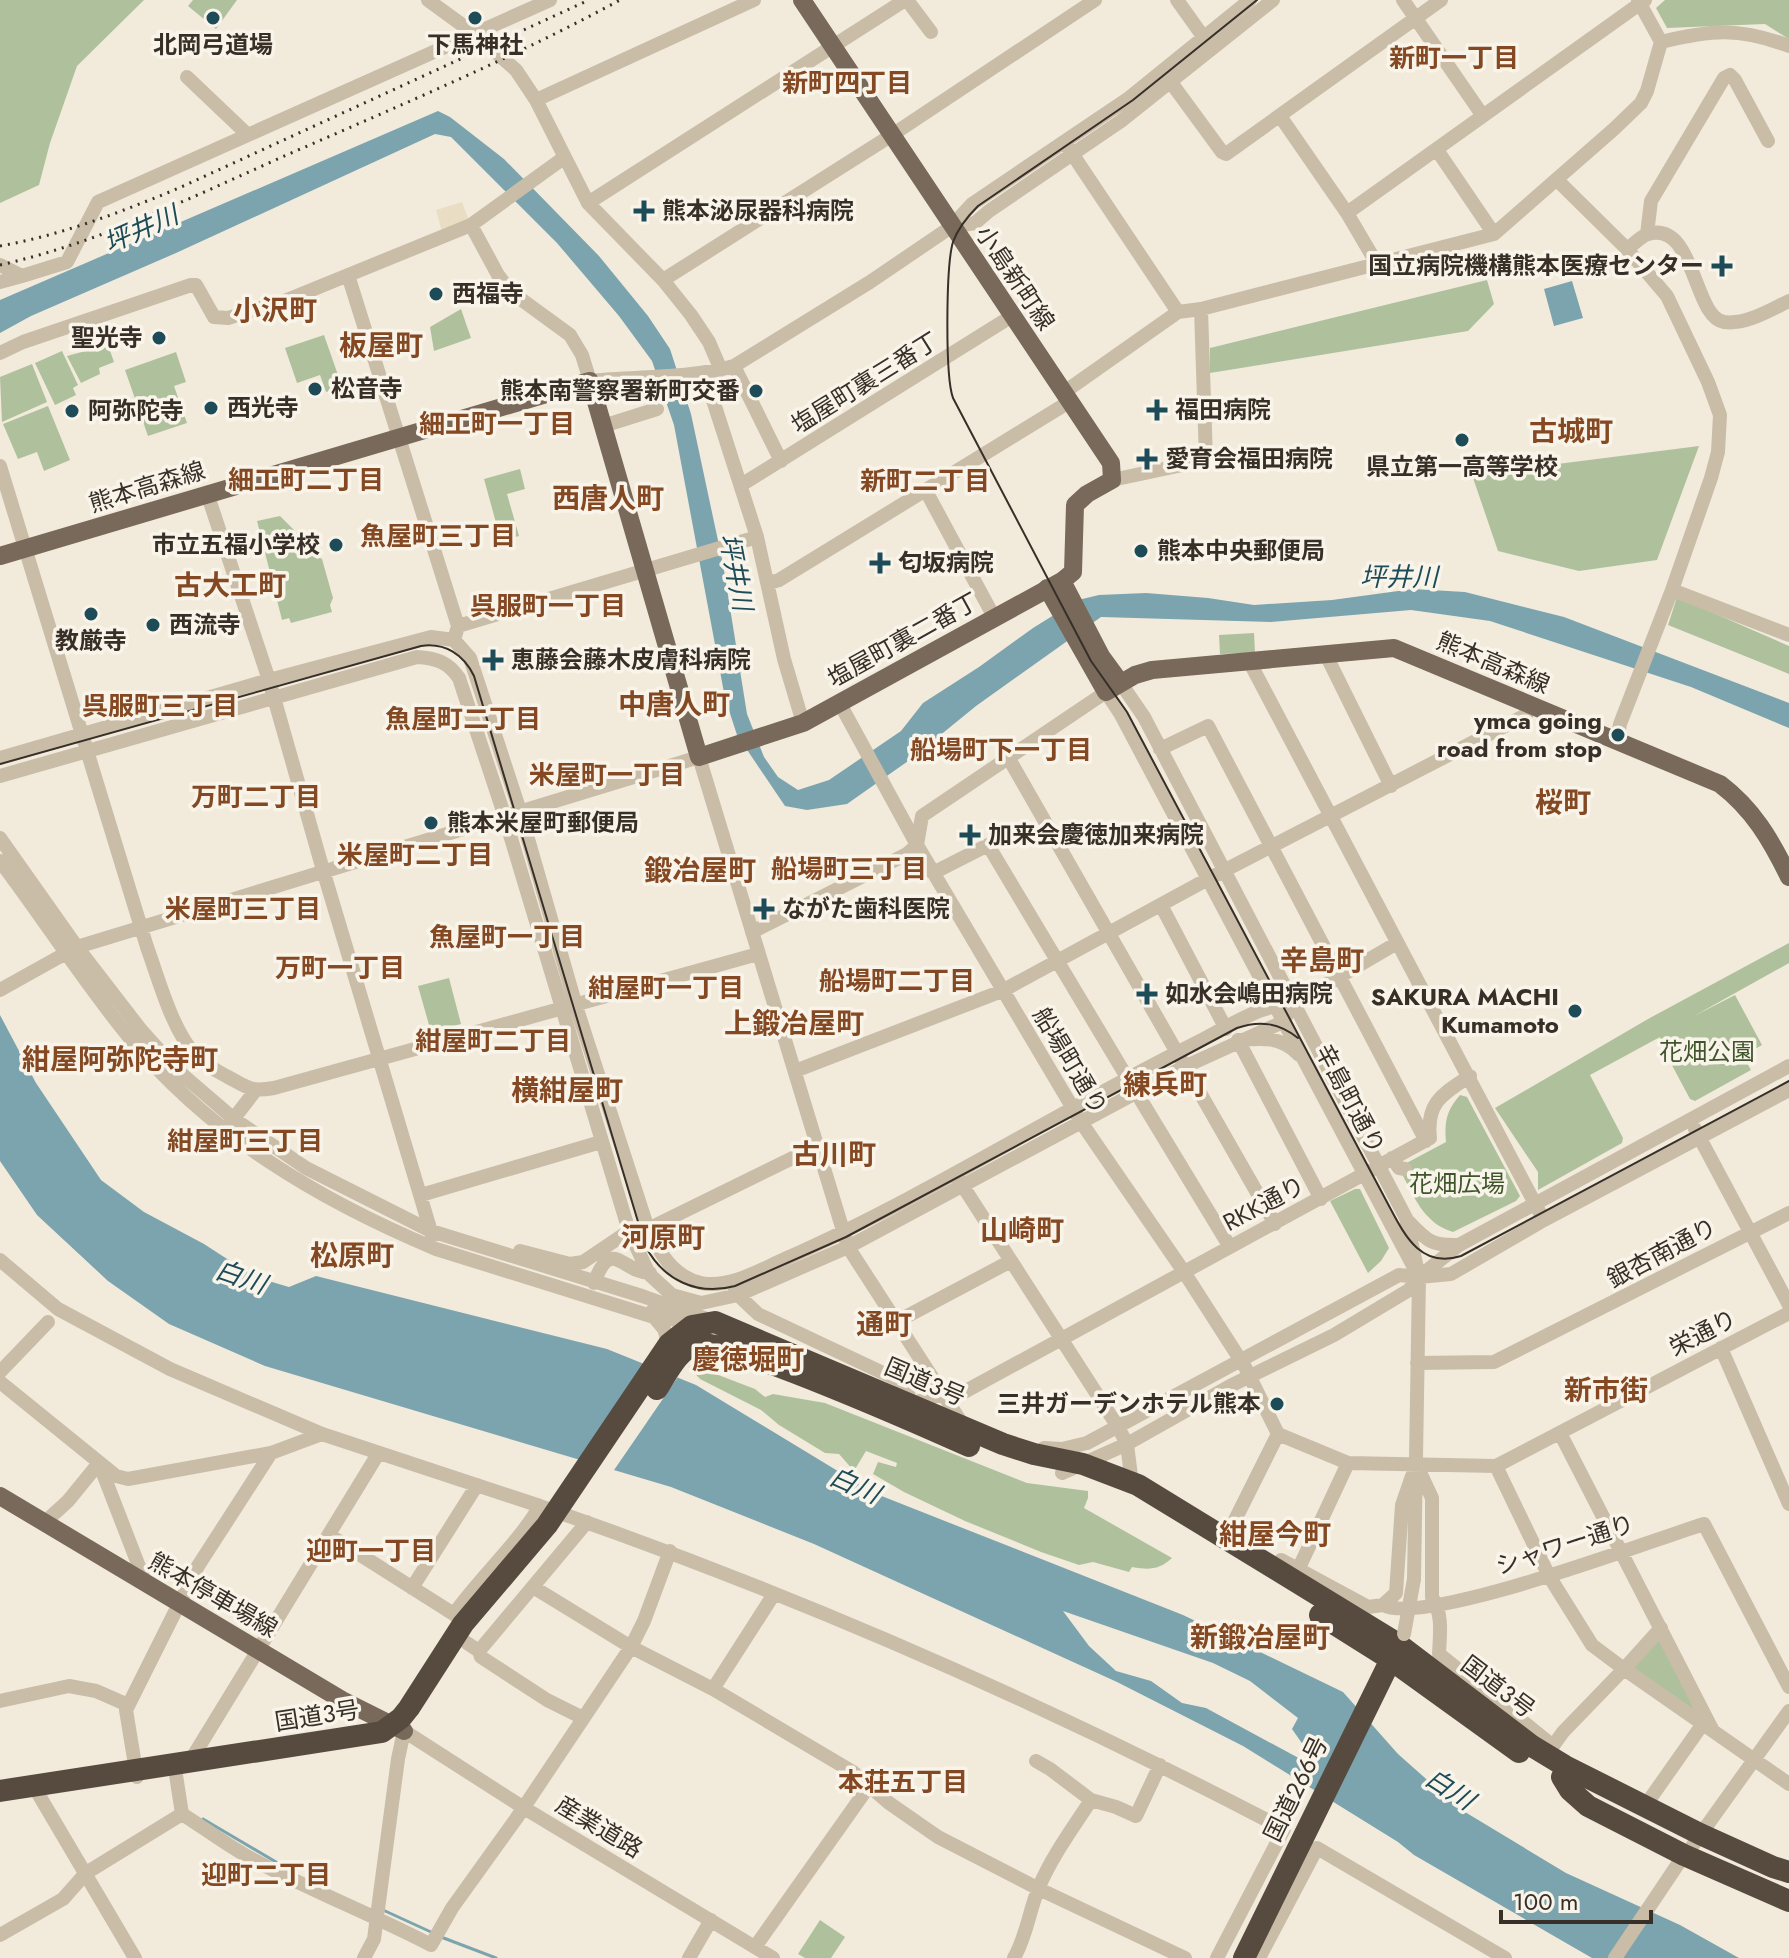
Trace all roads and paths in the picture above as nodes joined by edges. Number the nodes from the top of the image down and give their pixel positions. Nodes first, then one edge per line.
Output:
1 (428, 0) edge
2 (550, 0) edge
3 (754, 0) edge
4 (802, 0) edge
5 (1095, 0) edge
6 (1177, 0) edge
7 (1250, 0) edge
8 (1273, 0) edge
9 (1403, 0) edge
10 (1441, 0) edge
11 (903, 1) edge
12 (1641, 1) edge
13 (1416, 18) junction
14 (931, 32) dead end
15 (476, 35) junction
16 (1661, 42) junction
17 (1208, 44) junction
18 (832, 46) junction
19 (1789, 46) edge
20 (1167, 76) junction
21 (187, 77) dead end
22 (536, 100) junction
23 (1280, 116) junction
24 (1483, 116) junction
25 (248, 135) junction
26 (892, 135) junction
27 (1768, 141) dead end
28 (1068, 149) junction
29 (1437, 150) junction
30 (565, 157) junction
31 (1557, 180) junction
32 (588, 203) junction
33 (1347, 213) junction
34 (471, 225) junction
35 (951, 227) junction
36 (1494, 234) junction
37 (1647, 234) junction
38 (1627, 249) junction
39 (1377, 264) junction
40 (0, 265) edge
41 (348, 275) junction
42 (22, 276) junction
43 (663, 280) junction
44 (0, 282) edge
45 (1789, 301) edge
46 (1201, 309) junction
47 (1178, 312) junction
48 (1012, 316) junction
49 (0, 353) edge
50 (721, 369) junction
51 (590, 381) junction
52 (1066, 397) junction
53 (657, 409) dead end
54 (603, 426) junction
55 (401, 438) junction
56 (781, 461) junction
57 (0, 466) edge
58 (1112, 480) junction
59 (741, 485) junction
60 (926, 491) junction
61 (207, 493) junction
62 (757, 537) junction
63 (27, 549) junction
64 (0, 556) edge
65 (645, 570) junction
66 (769, 583) junction
67 (1055, 584) junction
68 (1672, 590) junction
69 (994, 617) junction
70 (456, 633) junction
71 (1789, 635) edge
72 (1325, 653) junction
73 (1249, 661) junction
74 (269, 680) junction
75 (1113, 687) junction
76 (274, 696) junction
77 (839, 702) junction
78 (1531, 705) junction
79 (803, 723) junction
80 (81, 734) junction
81 (1617, 742) junction
82 (1160, 749) junction
83 (87, 752) junction
84 (699, 757) junction
85 (1008, 757) junction
86 (0, 758) edge
87 (0, 776) edge
88 (1391, 786) junction
89 (520, 811) junction
90 (505, 816) junction
91 (1331, 817) junction
92 (0, 838) edge
93 (917, 845) junction
94 (1271, 847) junction
95 (0, 861) edge
96 (323, 870) junction
97 (1226, 870) junction
98 (933, 873) junction
99 (1789, 877) edge
100 (1208, 879) junction
101 (1161, 905) junction
102 (141, 927) junction
103 (752, 932) junction
104 (1110, 933) junction
105 (1397, 943) junction
106 (70, 950) junction
107 (758, 954) junction
108 (1057, 961) junction
109 (1340, 977) junction
110 (0, 990) edge
111 (1002, 991) junction
112 (1273, 1004) junction
113 (1293, 1004) junction
114 (568, 1008) junction
115 (1283, 1022) junction
116 (1226, 1029) junction
117 (1238, 1040) junction
118 (1177, 1053) junction
119 (381, 1059) junction
120 (1307, 1064) junction
121 (1789, 1066) edge
122 (1184, 1067) junction
123 (795, 1071) junction
124 (1470, 1076) junction
125 (1128, 1079) junction
126 (1789, 1090) edge
127 (255, 1091) junction
128 (1136, 1092) junction
129 (1073, 1108) junction
130 (234, 1119) junction
131 (1690, 1120) junction
132 (1081, 1122) junction
133 (223, 1131) junction
134 (1699, 1137) junction
135 (1428, 1140) junction
136 (601, 1142) junction
137 (817, 1146) junction
138 (1392, 1158) junction
139 (1378, 1165) junction
140 (1405, 1169) dead end
141 (955, 1173) junction
142 (1365, 1176) junction
143 (963, 1186) junction
144 (421, 1195) junction
145 (1321, 1199) junction
146 (1536, 1204) junction
147 (1789, 1213) edge
148 (1406, 1218) junction
149 (1544, 1220) junction
150 (1275, 1224) junction
151 (648, 1229) junction
152 (431, 1231) junction
153 (629, 1231) junction
154 (1750, 1232) junction
155 (458, 1240) junction
156 (846, 1240) junction
157 (1459, 1245) junction
158 (1230, 1247) junction
159 (436, 1249) junction
160 (662, 1257) junction
161 (0, 1260) edge
162 (1011, 1261) junction
163 (1184, 1272) junction
164 (649, 1274) junction
165 (1419, 1277) junction
166 (732, 1281) junction
167 (594, 1283) junction
168 (738, 1295) junction
169 (640, 1303) junction
170 (1789, 1305) edge
171 (1789, 1313) edge
172 (48, 1322) dead end
173 (715, 1322) junction
174 (896, 1322) junction
175 (1061, 1338) junction
176 (681, 1339) junction
177 (1721, 1348) junction
178 (1237, 1355) junction
179 (1417, 1363) junction
180 (0, 1372) edge
181 (1250, 1376) junction
182 (0, 1382) edge
183 (942, 1394) junction
184 (911, 1404) junction
185 (964, 1427) junction
186 (1118, 1427) junction
187 (1560, 1433) junction
188 (322, 1434) junction
189 (1278, 1434) junction
190 (1003, 1444) junction
191 (1121, 1446) junction
192 (271, 1453) junction
193 (378, 1454) junction
194 (99, 1463) junction
195 (1348, 1463) junction
196 (1083, 1464) junction
197 (1416, 1464) junction
198 (1496, 1466) junction
199 (1062, 1473) junction
200 (477, 1485) junction
201 (1130, 1486) junction
202 (0, 1496) edge
203 (1788, 1501) edge
204 (566, 1509) junction
205 (44, 1523) junction
206 (1223, 1532) junction
207 (329, 1535) junction
208 (1621, 1550) junction
209 (670, 1551) junction
210 (1298, 1570) junction
211 (1549, 1576) junction
212 (145, 1582) junction
213 (533, 1587) junction
214 (412, 1588) junction
215 (774, 1594) junction
216 (181, 1604) junction
217 (1383, 1605) junction
218 (1438, 1607) junction
219 (1661, 1628) junction
220 (466, 1632) junction
221 (1398, 1646) junction
222 (631, 1647) junction
223 (259, 1650) junction
224 (1624, 1669) junction
225 (1789, 1687) edge
226 (713, 1689) junction
227 (0, 1701) edge
228 (128, 1705) junction
229 (1789, 1711) edge
230 (583, 1718) junction
231 (1702, 1725) junction
232 (398, 1728) junction
233 (1715, 1734) junction
234 (1753, 1759) junction
235 (1036, 1761) dead end
236 (1160, 1765) junction
237 (182, 1769) junction
238 (137, 1774) junction
239 (1789, 1784) edge
240 (869, 1786) junction
241 (35, 1790) junction
242 (0, 1791) edge
243 (0, 1800) edge
244 (1091, 1800) junction
245 (1645, 1806) junction
246 (524, 1808) junction
247 (182, 1814) junction
248 (1692, 1844) junction
249 (1789, 1872) edge
250 (86, 1873) junction
251 (1789, 1885) edge
252 (1039, 1889) junction
253 (1789, 1901) edge
254 (376, 1917) junction
255 (711, 1920) junction
256 (0, 1935) edge
257 (755, 1947) junction
258 (1494, 1956) edge
259 (135, 1958) edge
260 (364, 1958) edge
261 (689, 1958) edge
262 (773, 1958) edge
263 (1014, 1958) edge
264 (1185, 1958) edge
265 (1217, 1958) edge
266 (1244, 1958) edge
267 (1259, 1958) edge
268 (1615, 1958) edge

1 - 15 street
2 - 15 street
3 - 22 street
4 - 18 main road, 小島新町線
5 - 26 street
6 - 17 street
7 - 17 street
8 - 17 street
9 - 13 street
10 - 13 street
11 - 14 street
11 - 18 street
12 - 16 street
12 - 24 street
13 - 23 street
13 - 24 street
15 - 22 street
15 - 25 street
16 - 19 street
16 - 31 street
17 - 20 street
18 - 26 main road, 小島新町線
18 - 32 street
20 - 23 street
20 - 28 street
21 - 25 street
22 - 30 street
23 - 33 street
24 - 29 street
25 - 42 street
26 - 35 main road, 小島新町線
26 - 43 street
27 - 37 street
28 - 35 street
28 - 47 street
29 - 33 street
29 - 36 street
30 - 32 street
30 - 34 street
31 - 36 street
31 - 38 street
32 - 43 street
33 - 39 street
34 - 41 street
34 - 51 street
35 - 48 main road, 小島新町線
35 - 50 street
36 - 39 street
37 - 38 street
37 - 45 street
38 - 68 street
39 - 46 street
40 - 42 street
41 - 49 street
41 - 55 street
42 - 44 street
43 - 50 street
46 - 47 street
46 - 58 street
47 - 52 street
48 - 52 main road, 小島新町線
48 - 56 street, 塩屋町裏三番丁
50 - 51 street
50 - 56 street
50 - 59 street
51 - 54 main road
51 - 55 main road, 熊本高森線
52 - 58 main road, 小島新町線
52 - 60 street
53 - 54 street
54 - 65 main road
55 - 61 main road, 熊本高森線
55 - 70 street
56 - 59 street, 塩屋町裏三番丁
57 - 63 street
58 - 67 main road
59 - 62 street
60 - 66 street
60 - 69 street
61 - 63 main road, 熊本高森線
61 - 74 street
62 - 65 street
62 - 66 street
63 - 64 main road, 熊本高森線
63 - 80 street
65 - 70 street
65 - 84 main road
66 - 79 street
67 - 69 main road, 塩屋町裏二番丁
67 - 75 main road
68 - 71 street
68 - 81 street
69 - 77 main road, 塩屋町裏二番丁
70 - 74 street
70 - 89 street
72 - 73 main road, 熊本高森線
72 - 78 main road, 熊本高森線
72 - 88 street
73 - 75 main road, 熊本高森線
73 - 91 street
74 - 76 street
74 - 80 street
75 - 82 street, 辛島町通り
75 - 85 street
75 - 100 street, 辛島町通り
76 - 83 street
76 - 90 street
76 - 96 street
77 - 79 main road, 塩屋町裏二番丁
77 - 93 street, 船場町通り
78 - 81 main road, 熊本高森線
78 - 88 street
79 - 84 main road, 塩屋町裏二番丁
80 - 83 street
80 - 86 street
81 - 99 main road, 熊本高森線
82 - 94 street
82 - 97 street, 辛島町通り
83 - 87 street
83 - 102 street
84 - 89 street
84 - 103 street
85 - 93 street
85 - 104 street
88 - 91 street
89 - 90 street
89 - 114 street
90 - 96 street
90 - 114 street
91 - 94 street
91 - 105 street
92 - 106 street
93 - 98 street, 船場町通り
93 - 103 street
94 - 97 street
94 - 109 street
95 - 106 street
96 - 102 street
96 - 119 street
97 - 100 street
97 - 113 street, 辛島町通り
98 - 108 street
98 - 111 street, 船場町通り
100 - 101 street
100 - 112 street, 辛島町通り
101 - 104 street
101 - 116 street
102 - 106 street
102 - 127 street
103 - 107 street
104 - 108 street
104 - 118 street
105 - 109 street
105 - 124 street
106 - 110 street
106 - 130 street
106 - 133 street
107 - 114 street
107 - 123 street
108 - 111 street
108 - 125 street
109 - 113 street
109 - 135 street
111 - 123 street
111 - 129 street, 船場町通り
112 - 113 street
112 - 115 street, 辛島町通り
112 - 116 street
113 - 115 street
113 - 139 street, 辛島町通り
114 - 119 street
114 - 136 street
114 - 151 street
115 - 117 street
115 - 120 street, 辛島町通り
116 - 118 street
117 - 120 street
117 - 122 street
117 - 145 street
118 - 122 street
118 - 125 street
119 - 127 street
119 - 144 street
120 - 142 street, 辛島町通り
121 - 131 street
122 - 128 street
122 - 150 street
123 - 137 street
124 - 135 street
124 - 146 street
125 - 129 street
126 - 134 street
127 - 130 street
128 - 132 street
128 - 158 street
129 - 132 street, 船場町通り
129 - 141 street
130 - 133 street
130 - 152 street
131 - 134 street
131 - 146 street
132 - 143 street
132 - 163 street, 船場町通り
133 - 159 street
134 - 149 street
134 - 154 street
135 - 138 street, RKK通り
136 - 144 street
136 - 153 street
137 - 151 street
137 - 156 street
138 - 139 street, RKK通り
138 - 140 street
139 - 142 street, RKK通り
139 - 148 street, 辛島町通り
141 - 143 street
141 - 156 street
142 - 145 street, RKK通り
142 - 165 street, 辛島町通り
143 - 156 street
143 - 162 street
144 - 152 street
145 - 150 street, RKK通り
146 - 149 street
146 - 157 street
147 - 154 street, 銀杏南通り
148 - 157 street
148 - 165 street, 辛島町通り
149 - 165 street
150 - 158 street, RKK通り
151 - 153 street
151 - 160 street
152 - 155 street
152 - 159 street
153 - 155 street
153 - 164 street
154 - 170 street
154 - 179 street, 銀杏南通り
155 - 167 street
156 - 166 street
156 - 168 street
156 - 174 street
157 - 165 street
158 - 163 street, RKK通り
159 - 169 street
160 - 164 street
160 - 166 street
161 - 188 street
162 - 174 street
162 - 175 street
163 - 175 street, RKK通り
163 - 178 street, 船場町通り
164 - 167 street
164 - 168 street
165 - 178 street
165 - 179 street
165 - 181 street
166 - 168 street
167 - 169 street
168 - 184 street
169 - 173 street
169 - 176 street
169 - 176 street
171 - 177 street, 栄通り
172 - 180 street
173 - 176 highway
173 - 184 highway, 国道3号
174 - 183 street
175 - 183 street, RKK通り
175 - 186 street
176 - 199 highway, 国道3号
176 - 204 highway, 国道3号
177 - 187 street, 栄通り
177 - 203 street
178 - 181 street, 船場町通り
178 - 186 street
179 - 197 street
181 - 189 street, 船場町通り
181 - 191 street
182 - 194 street
183 - 184 street, RKK通り
183 - 185 street
184 - 185 highway, 国道3号
185 - 190 highway, 国道3号
186 - 190 street
186 - 191 street
187 - 198 street, 栄通り
187 - 208 street
188 - 192 street
188 - 193 street
189 - 195 street
189 - 206 street
190 - 196 highway, 国道3号
191 - 196 street
191 - 201 street
191 - 201 street
192 - 194 street
192 - 216 street
193 - 200 street
193 - 207 street
194 - 205 street
194 - 212 street
195 - 197 street
195 - 210 street
196 - 199 street
196 - 201 highway, 国道3号
197 - 198 street
197 - 217 street
197 - 218 street
197 - 221 street, bridge
198 - 211 street
199 - 201 highway, 国道3号
200 - 204 street
200 - 214 street
201 - 206 highway, 国道3号
201 - 221 highway, 国道3号
202 - 205 main road, 熊本停車場線
204 - 209 street
204 - 213 street
204 - 220 highway, 国道3号
204 - 220 street
205 - 212 main road, 熊本停車場線
206 - 210 street, シャワー通り
206 - 221 highway, 国道3号
207 - 214 street
207 - 223 street
208 - 211 street, シャワー通り
208 - 219 street
208 - 225 street, シャワー通り
209 - 215 street
209 - 222 street
210 - 217 street, シャワー通り
211 - 218 street, シャワー通り
211 - 224 street
212 - 216 main road, 熊本停車場線
213 - 220 street
213 - 222 street
214 - 220 street
215 - 226 street
215 - 236 street
216 - 223 main road, 熊本停車場線
216 - 228 street
217 - 218 street, シャワー通り
218 - 224 street
219 - 224 street
219 - 233 street
220 - 230 street
220 - 232 highway, 国道3号
221 - 245 highway, 国道3号
221 - 248 highway, 国道3号
221 - 266 highway, 国道266号
222 - 226 street
222 - 230 street
223 - 232 main road, 熊本停車場線
223 - 237 street
224 - 231 street
226 - 240 street
227 - 228 street
228 - 238 street
229 - 234 street
230 - 246 street
231 - 233 street
231 - 245 street
232 - 237 highway, 国道3号
232 - 246 street, 産業道路
232 - 254 street
233 - 234 street
234 - 239 street
234 - 248 street
235 - 244 street
236 - 244 street
236 - 265 street
237 - 238 highway, 国道3号
237 - 247 street
238 - 241 highway, 国道3号
240 - 252 street
240 - 257 street
241 - 242 highway, 国道3号
241 - 243 highway, 国道3号
241 - 250 street
244 - 252 street
245 - 248 highway, 国道3号
246 - 254 street
246 - 255 street, 産業道路
247 - 250 street
247 - 254 street
248 - 249 highway, 国道3号
248 - 251 highway, 国道3号
248 - 253 highway
248 - 268 street
250 - 256 street
250 - 259 street
252 - 263 street
252 - 264 street
254 - 260 street
255 - 257 street, 産業道路
255 - 261 street
257 - 262 street, 産業道路
258 - 267 street

